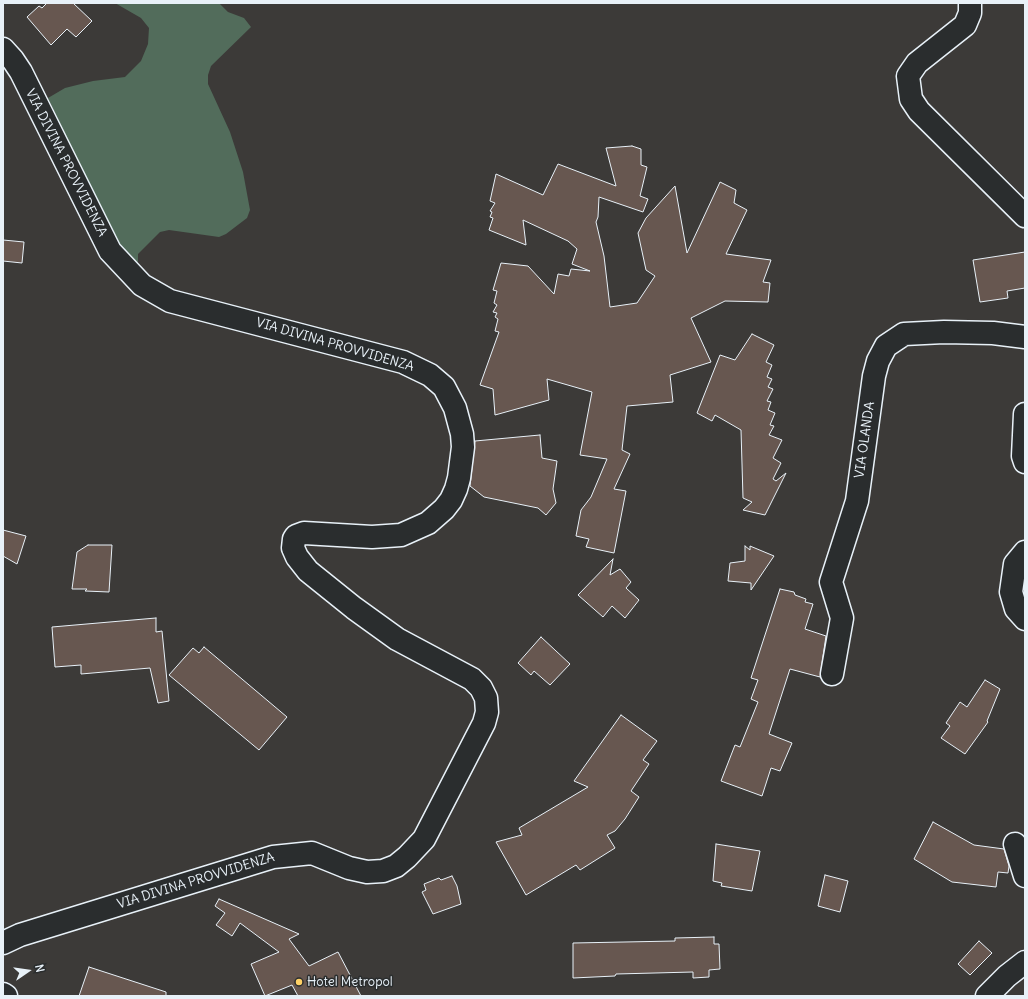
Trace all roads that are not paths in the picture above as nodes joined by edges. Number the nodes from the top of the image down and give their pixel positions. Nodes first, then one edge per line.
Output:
1 (970, 3) edge
2 (3, 49) edge
3 (1025, 216) edge
4 (1025, 337) edge
5 (1025, 414) edge
6 (1025, 462) edge
7 (1025, 552) edge
8 (1025, 619) edge
9 (832, 674) dead end
10 (1015, 844) dead end
11 (1025, 876) edge
12 (3, 943) edge
13 (1025, 962) edge
14 (3, 994) edge
15 (6, 996) edge
16 (987, 996) edge

1 - 3 street
2 - 12 street, VIA DIVINA PROVVIDENZA
4 - 9 street, VIA OLANDA
5 - 6 street
7 - 8 street
10 - 11 street
13 - 16 street
14 - 15 street

